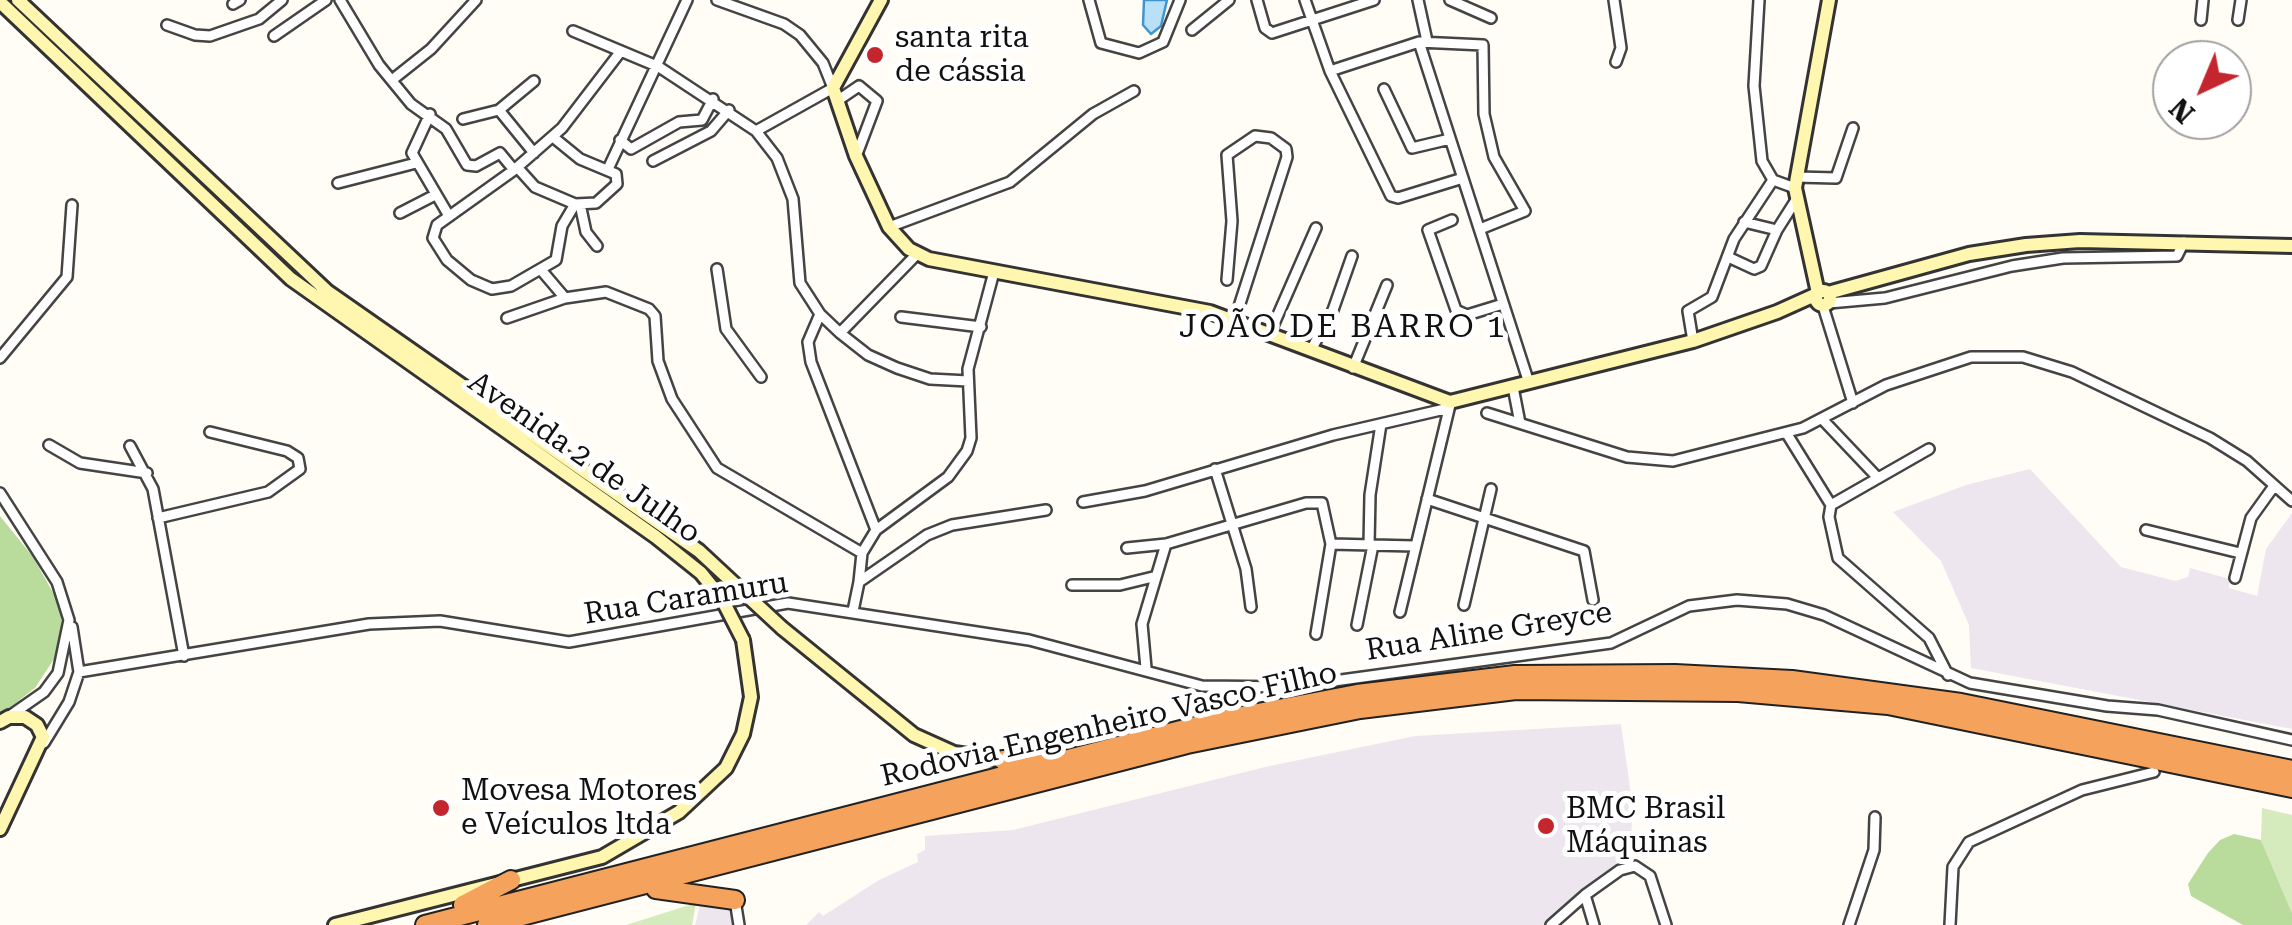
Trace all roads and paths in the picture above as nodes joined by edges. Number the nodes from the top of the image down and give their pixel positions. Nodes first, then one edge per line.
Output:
1 (18, 0) edge
2 (282, 0) edge
3 (326, 0) edge
4 (340, 0) edge
5 (476, 0) edge
6 (687, 0) edge
7 (717, 0) edge
8 (881, 0) edge
9 (1089, 0) edge
10 (1180, 0) edge
11 (1230, 0) edge
12 (1257, 0) edge
13 (1305, 0) edge
14 (1374, 0) edge
15 (1418, 0) edge
16 (1450, 0) edge
17 (1614, 0) edge
18 (1759, 0) edge
19 (1828, 0) edge
20 (2203, 0) edge
21 (2241, 0) edge
22 (0, 2) edge
23 (747, 5) edge
24 (1491, 18) dead end
25 (1312, 20) junction
26 (2200, 20) dead end
27 (2238, 20) dead end
28 (168, 24) dead end
29 (1192, 30) dead end
30 (573, 31) dead end
31 (274, 36) dead end
32 (1423, 42) junction
33 (621, 51) junction
34 (1616, 62) dead end
35 (658, 67) junction
36 (1330, 71) junction
37 (392, 80) junction
38 (534, 81) dead end
39 (1384, 88) dead end
40 (1134, 90) dead end
41 (835, 95) junction
42 (713, 98) junction
43 (499, 110) junction
44 (729, 110) junction
45 (430, 114) junction
46 (463, 118) dead end
47 (1852, 128) dead end
48 (756, 130) junction
49 (553, 137) junction
50 (1450, 139) junction
51 (620, 140) junction
52 (534, 153) junction
53 (856, 156) junction
54 (653, 161) dead end
55 (416, 164) junction
56 (515, 169) junction
57 (608, 169) junction
58 (1463, 178) junction
59 (1772, 180) junction
60 (338, 183) dead end
61 (1796, 188) junction
62 (435, 195) junction
63 (578, 204) junction
64 (72, 205) dead end
65 (400, 212) dead end
66 (450, 216) junction
67 (1452, 220) dead end
68 (1744, 222) junction
69 (888, 226) junction
70 (1316, 228) dead end
71 (1480, 229) junction
72 (1776, 230) junction
73 (2184, 242) junction
74 (597, 246) dead end
75 (2292, 246) edge
76 (917, 254) junction
77 (1352, 256) dead end
78 (1728, 256) junction
79 (717, 269) dead end
80 (542, 272) junction
81 (994, 272) junction
82 (1227, 280) dead end
83 (1387, 285) dead end
84 (565, 298) junction
85 (1824, 298) junction
86 (1503, 304) junction
87 (820, 314) junction
88 (901, 317) dead end
89 (507, 318) dead end
90 (1235, 320) junction
91 (980, 327) junction
92 (840, 333) junction
93 (1270, 334) junction
94 (1693, 340) junction
95 (1311, 350) junction
96 (0, 358) edge
97 (1353, 368) junction
98 (761, 377) dead end
99 (968, 380) junction
100 (1528, 384) junction
101 (1512, 387) junction
102 (1854, 403) junction
103 (1450, 405) junction
104 (1486, 413) dead end
105 (1823, 420) junction
106 (1520, 423) junction
107 (1381, 424) junction
108 (210, 432) dead end
109 (1786, 434) junction
110 (49, 444) dead end
111 (130, 446) dead end
112 (1928, 449) dead end
113 (1215, 469) junction
114 (147, 472) junction
115 (1878, 478) junction
116 (2274, 486) junction
117 (1491, 489) dead end
118 (0, 494) edge
119 (1427, 499) junction
120 (2292, 500) edge
121 (1082, 502) dead end
122 (1831, 505) junction
123 (1046, 510) dead end
124 (158, 518) junction
125 (1484, 519) junction
126 (1233, 524) junction
127 (876, 530) junction
128 (2146, 530) dead end
129 (1166, 544) junction
130 (1331, 544) junction
131 (1371, 545) junction
132 (1414, 546) junction
133 (1126, 548) dead end
134 (2240, 553) junction
135 (862, 554) junction
136 (1153, 577) junction
137 (2236, 578) dead end
138 (859, 582) junction
139 (1072, 585) dead end
140 (1593, 600) dead end
141 (1464, 605) dead end
142 (1251, 607) dead end
143 (854, 612) junction
144 (1400, 612) dead end
145 (69, 620) junction
146 (1357, 625) dead end
147 (1316, 634) dead end
148 (184, 656) junction
149 (1122, 662) joint
150 (1146, 668) junction
151 (79, 672) junction
152 (1948, 676) junction
153 (5, 720) edge
154 (1216, 721) junction
155 (2292, 740) edge
156 (42, 746) junction
157 (1003, 760) joint
158 (2292, 767) edge
159 (2154, 772) dead end
160 (2292, 788) edge
161 (1875, 817) dead end
162 (0, 829) edge
163 (511, 880) junction
164 (615, 892) junction
165 (1585, 895) junction
166 (736, 900) joint
167 (335, 925) edge
168 (416, 925) edge
169 (425, 925) edge
170 (486, 925) edge
171 (739, 925) edge
172 (1551, 925) edge
173 (1594, 925) edge
174 (1666, 925) edge
175 (1849, 925) edge
176 (1950, 925) edge

1 - 157 main road, Avenida 2 de Julho, bridge
2 - 28 street
3 - 31 street
4 - 37 street
5 - 37 street
6 - 35 street
7 - 23 street
8 - 41 main road
9 - 10 street
11 - 29 street
12 - 25 street
13 - 25 street
14 - 25 street
15 - 32 street
16 - 24 street
17 - 34 street
18 - 59 street
19 - 61 main road
20 - 26 street
21 - 27 street
22 - 163 main road, Avenida 2 de Julho, bridge
23 - 41 street
25 - 36 street
30 - 33 street
32 - 36 street
32 - 50 street
32 - 71 street
33 - 35 street
33 - 49 street
35 - 42 street
35 - 51 street
36 - 58 street
37 - 45 street
38 - 43 street
39 - 50 street
40 - 69 street
41 - 48 street
41 - 53 main road
41 - 53 street
42 - 44 street
42 - 51 street
43 - 46 street
43 - 52 street
44 - 48 street
44 - 54 street
45 - 55 street
45 - 56 street
47 - 61 street
48 - 87 street
49 - 52 street
49 - 57 street
50 - 58 street
51 - 57 street
52 - 56 street
53 - 69 main road
55 - 60 street
55 - 62 street
56 - 63 street
56 - 66 street
57 - 63 street
58 - 71 street
59 - 61 street
59 - 68 street
61 - 72 street
61 - 85 main road
62 - 65 street
62 - 66 street
63 - 74 street
63 - 80 street
64 - 96 street
66 - 80 street
67 - 86 street
68 - 72 street
68 - 78 street
69 - 76 main road
70 - 93 street
71 - 86 street
72 - 78 street
73 - 75 main road
73 - 85 main road
73 - 85 street
76 - 81 main road
76 - 92 street
77 - 95 street
78 - 94 street
79 - 98 street
80 - 84 street
81 - 90 main road
81 - 91 street
82 - 90 street
83 - 97 street
84 - 89 street
84 - 135 street
85 - 94 main road
85 - 102 street
86 - 100 street
87 - 92 street
87 - 127 street
88 - 91 street
90 - 93 main road
91 - 99 street
92 - 99 street
93 - 95 main road
94 - 100 main road
95 - 97 main road
97 - 103 main road
99 - 127 street
100 - 101 main road
101 - 103 main road
101 - 106 street
102 - 105 street
102 - 116 street
103 - 107 street
103 - 119 street
104 - 106 street
105 - 109 street
105 - 115 street
106 - 109 street
107 - 113 street
107 - 131 street
108 - 124 street
109 - 122 street
110 - 114 street
111 - 114 street
112 - 115 street
113 - 121 street
113 - 126 street
114 - 124 street
115 - 122 street
116 - 120 street
116 - 134 street
117 - 125 street
118 - 145 street
119 - 125 street
119 - 132 street
122 - 152 street
123 - 138 street
124 - 148 street
125 - 140 street
125 - 141 street
126 - 129 street
126 - 130 street
126 - 142 street
127 - 135 street
128 - 134 street
129 - 133 street
129 - 136 street
130 - 131 street
130 - 147 street
131 - 132 street
131 - 146 street
132 - 144 street
134 - 137 street
135 - 138 street
136 - 139 street
136 - 150 street
138 - 143 street
143 - 148 street, Rua Caramuru
143 - 149 street, Rua Caramuru
145 - 151 street
145 - 153 street
148 - 151 street, Rua Caramuru
149 - 150 street, Rua Aline Greyce
150 - 152 street, Rua Aline Greyce
151 - 156 street
152 - 155 street, Rua Aline Greyce
153 - 156 main road
154 - 157 highway
154 - 158 highway, Rodovia Engenheiro Vasco Filho
154 - 169 highway, Rodovia Engenheiro Vasco Filho
156 - 162 main road
159 - 176 street
160 - 164 highway, Rodovia Engenheiro Vasco Filho
161 - 175 street
163 - 167 main road, Avenida 2 de Julho
163 - 168 highway
164 - 166 highway
164 - 170 highway, Rodovia Engenheiro Vasco Filho
165 - 172 street
165 - 173 street
165 - 174 street
166 - 171 street

